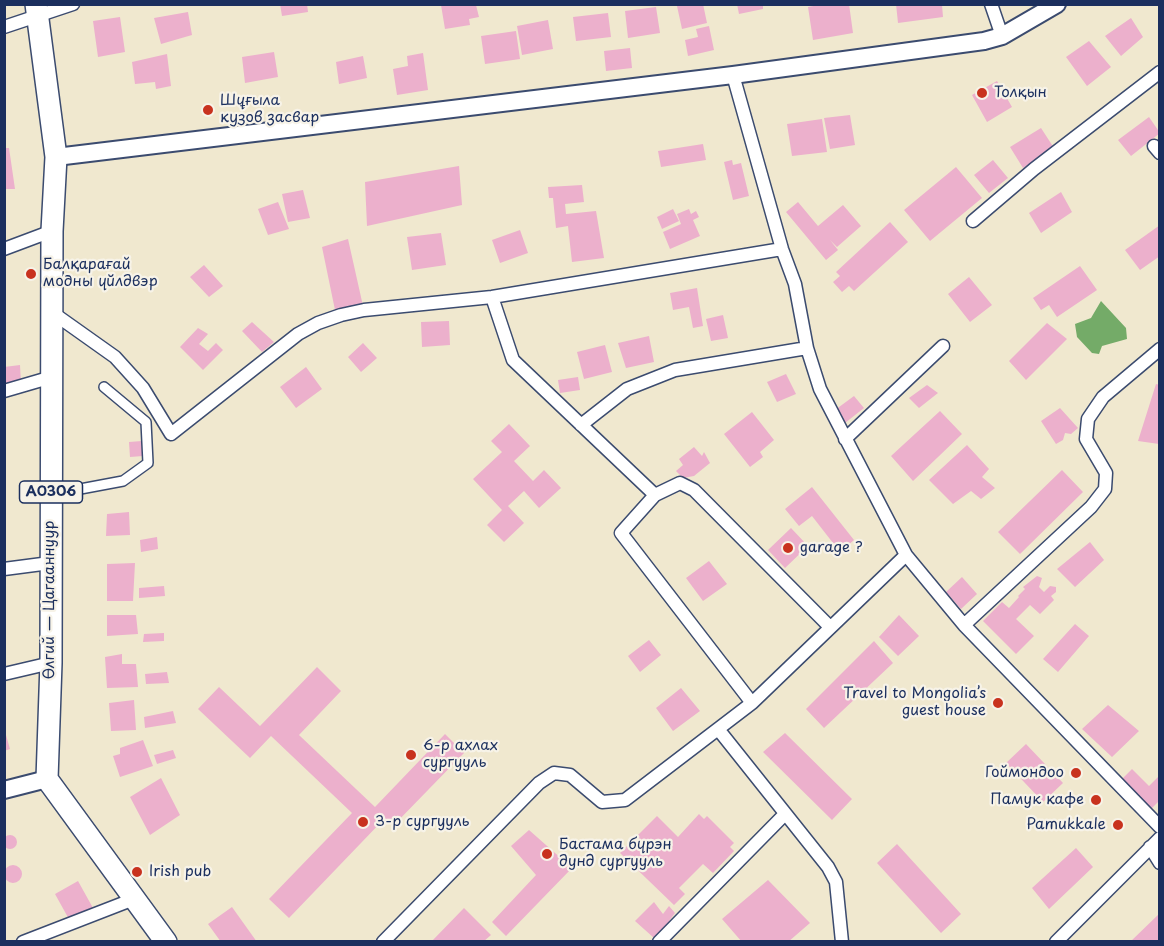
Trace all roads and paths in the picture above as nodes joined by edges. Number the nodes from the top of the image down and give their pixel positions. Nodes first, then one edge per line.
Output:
1 (73, 4) edge
2 (991, 4) edge
3 (1057, 4) edge
4 (37, 10) edge
5 (4, 27) edge
6 (1002, 36) junction
7 (1160, 72) edge
8 (733, 75) junction
9 (56, 157) junction
10 (973, 221) dead end
11 (52, 231) junction
12 (4, 249) edge
13 (782, 249) junction
14 (492, 297) junction
15 (53, 313) junction
16 (943, 346) dead end
17 (807, 348) junction
18 (1160, 349) edge
19 (52, 377) junction
20 (104, 387) dead end
21 (4, 392) edge
22 (581, 425) junction
23 (845, 439) junction
24 (59, 493) dead end
25 (655, 495) junction
26 (906, 555) junction
27 (50, 563) junction
28 (4, 569) edge
29 (964, 625) junction
30 (829, 627) junction
31 (51, 663) junction
32 (4, 674) edge
33 (752, 703) junction
34 (718, 729) junction
35 (47, 779) junction
36 (4, 790) edge
37 (785, 814) junction
38 (1160, 827) edge
39 (1160, 838) edge
40 (1150, 847) junction
41 (1160, 863) edge
42 (134, 899) junction
43 (23, 942) edge
44 (165, 942) edge
45 (383, 942) edge
46 (659, 942) edge
47 (842, 942) edge
48 (1056, 942) edge

1 - 4 street
2 - 6 street
3 - 6 street
4 - 5 street
4 - 9 highway, Өлгий — Цагааннуур / A0306
6 - 8 street
7 - 10 street
8 - 9 street
8 - 13 street
9 - 11 highway, Өлгий — Цагааннуур / A0306
11 - 12 street
11 - 15 highway, Өлгий — Цагааннуур / A0306
13 - 14 street
13 - 17 street
14 - 15 street
14 - 22 street
15 - 19 highway, Өлгий — Цагааннуур / A0306
16 - 23 street
17 - 22 street
17 - 23 street
18 - 29 street
19 - 21 street
19 - 27 highway, Өлгий — Цагааннуур / A0306
20 - 24 street
22 - 25 street
23 - 26 street
25 - 30 street
25 - 33 street
26 - 29 street
26 - 30 street
27 - 28 street
27 - 31 highway, Өлгий — Цагааннуур / A0306
29 - 38 street
30 - 33 street
31 - 32 street
31 - 35 highway, Өлгий — Цагааннуур / A0306
33 - 34 street
34 - 37 street
34 - 45 street
35 - 36 street
35 - 42 highway
37 - 46 street
37 - 47 street
39 - 40 street
40 - 41 street
40 - 48 street
42 - 43 street
42 - 44 highway

